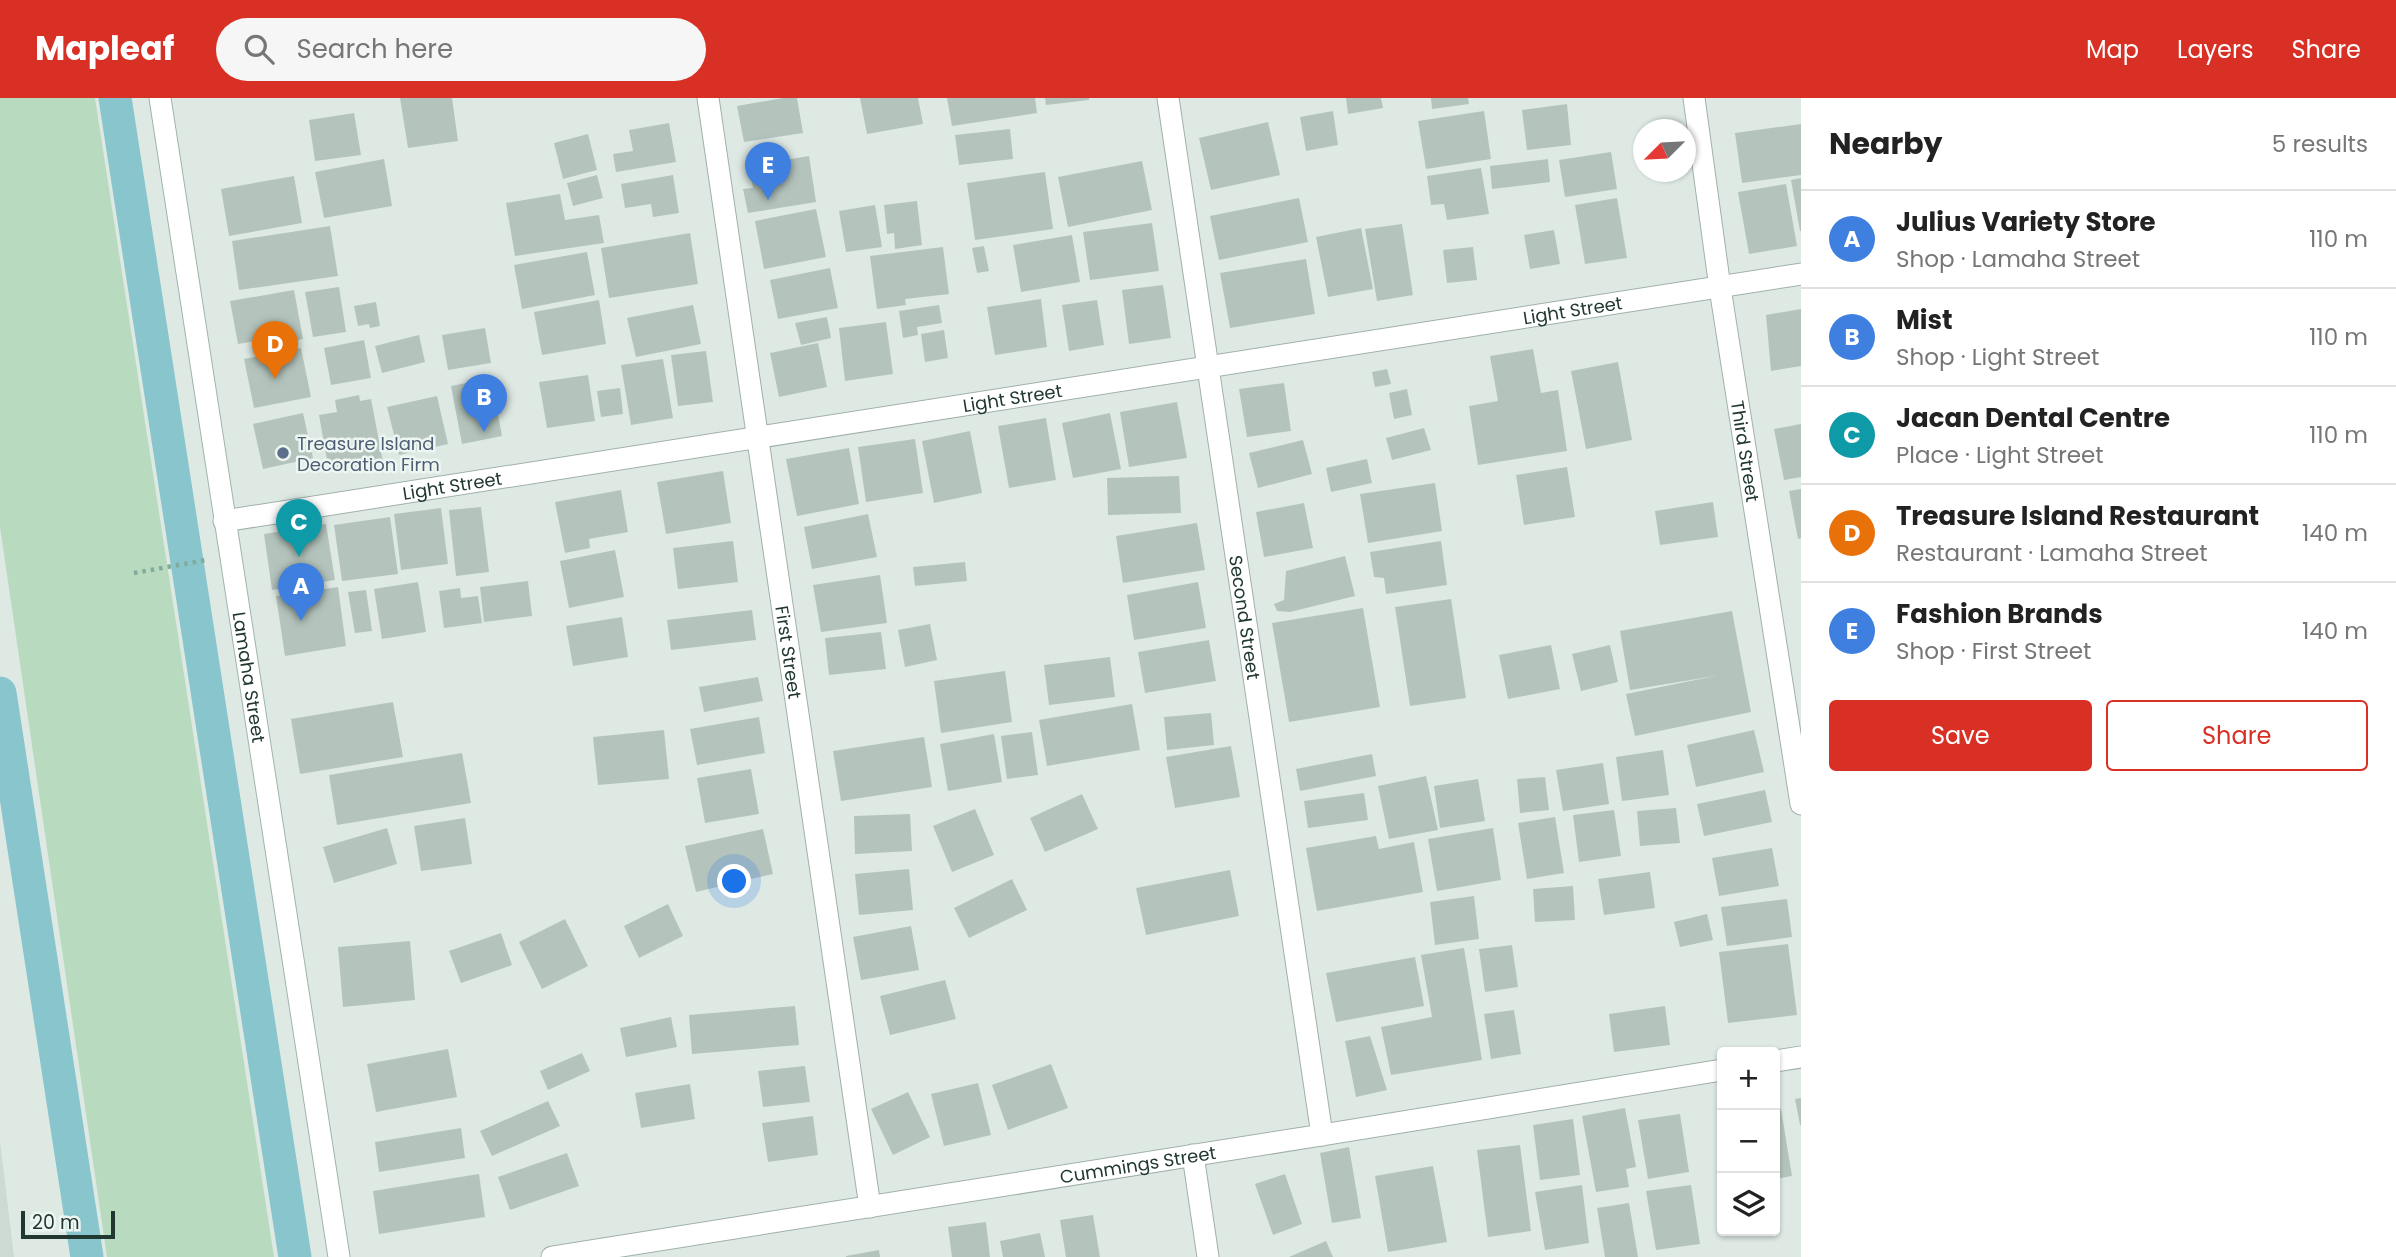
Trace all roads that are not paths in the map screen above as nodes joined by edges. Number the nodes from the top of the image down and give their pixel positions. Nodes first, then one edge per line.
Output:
1 (160, 98) edge
2 (708, 98) edge
3 (1168, 98) edge
4 (1693, 98) edge
5 (1801, 274) edge
6 (1720, 288) junction
7 (1208, 368) junction
8 (757, 438) junction
9 (224, 520) junction
10 (1801, 804) edge
11 (1801, 1057) edge
12 (1780, 1060) edge
13 (1717, 1071) edge
14 (1322, 1135) junction
15 (1193, 1156) junction
16 (870, 1207) junction
17 (339, 1257) edge
18 (552, 1257) edge
19 (1208, 1257) edge

1 - 9 street, Lamaha Street
2 - 8 street, First Street
3 - 7 street, Second Street
4 - 6 street, Third Street
5 - 6 street, Light Street
6 - 7 street, Light Street
6 - 10 street, Third Street
7 - 8 street, Light Street
7 - 14 street, Second Street
8 - 9 street, Light Street
8 - 16 street, First Street
9 - 17 street, Lamaha Street
11 - 12 street
13 - 14 street, Cummings Street
14 - 15 street, Cummings Street
15 - 16 street, Cummings Street
15 - 19 street
16 - 18 street, Cummings Street

